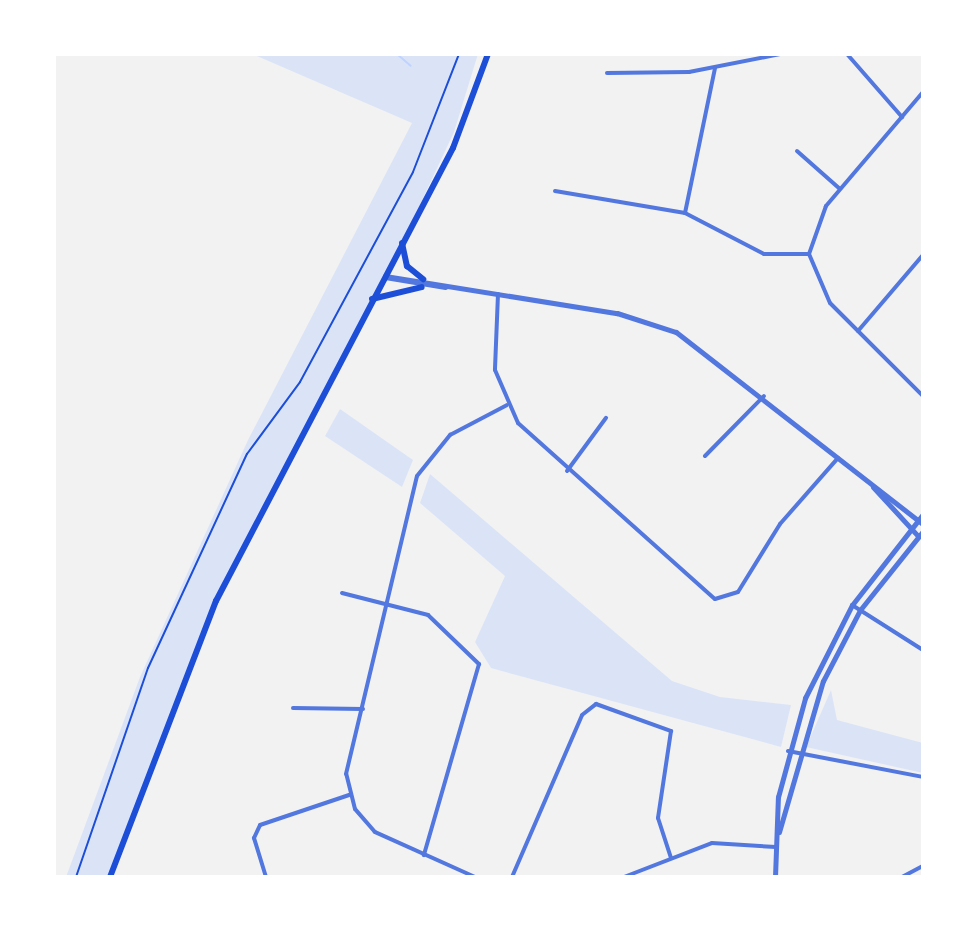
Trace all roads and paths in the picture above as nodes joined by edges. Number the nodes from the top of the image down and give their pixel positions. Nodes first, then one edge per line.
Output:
1 (459, 54) edge
2 (488, 54) edge
3 (781, 54) edge
4 (847, 54) edge
5 (715, 68) junction
6 (607, 73) dead end
7 (923, 92) edge
8 (902, 117) junction
9 (797, 151) dead end
10 (840, 189) junction
11 (555, 191) dead end
12 (685, 213) junction
13 (402, 243) junction
14 (809, 254) junction
15 (923, 255) edge
16 (384, 276) junction
17 (423, 279) junction
18 (422, 287) junction
19 (451, 287) junction
20 (498, 294) junction
21 (372, 299) junction
22 (858, 331) junction
23 (764, 396) junction
24 (923, 396) edge
25 (507, 405) junction
26 (606, 418) dead end
27 (705, 456) dead end
28 (838, 458) junction
29 (567, 471) junction
30 (872, 486) junction
31 (923, 514) edge
32 (920, 522) edge
33 (910, 528) junction
34 (921, 533) edge
35 (342, 593) dead end
36 (389, 603) junction
37 (852, 605) junction
38 (860, 610) junction
39 (923, 650) edge
40 (293, 708) dead end
41 (363, 709) junction
42 (788, 751) junction
43 (798, 753) junction
44 (923, 777) edge
45 (349, 795) junction
46 (776, 847) junction
47 (424, 855) junction
48 (671, 858) junction
49 (923, 866) edge
50 (905, 876) edge
51 (76, 877) edge
52 (110, 877) edge
53 (266, 877) edge
54 (475, 877) edge
55 (512, 877) edge
56 (624, 877) edge
57 (775, 877) edge

1 - 51 path
2 - 13 main road
3 - 5 street
4 - 8 street
5 - 6 street
5 - 12 street
7 - 8 street
8 - 10 street
9 - 10 street
10 - 14 street
11 - 12 street
12 - 14 street
13 - 16 main road
13 - 17 main road
14 - 22 street
15 - 22 street
16 - 17 street
16 - 18 street
16 - 21 main road
17 - 19 street
18 - 19 street
18 - 21 main road
19 - 20 street
20 - 23 street
20 - 25 street
21 - 52 main road
22 - 24 street
23 - 27 street
23 - 28 street
25 - 29 street
25 - 36 street
26 - 29 street
28 - 29 street
28 - 30 street
30 - 32 street
30 - 33 street
31 - 32 street
32 - 33 street
33 - 34 street
33 - 37 street
34 - 38 street
35 - 36 street
36 - 41 street
36 - 47 street
37 - 38 street
37 - 42 street
38 - 39 street
38 - 43 street
40 - 41 street
41 - 45 street
42 - 43 street
42 - 46 street
43 - 44 street
43 - 46 street
45 - 47 street
45 - 53 street
46 - 48 street
46 - 57 street
47 - 54 street
48 - 55 street
48 - 56 street
49 - 50 street

